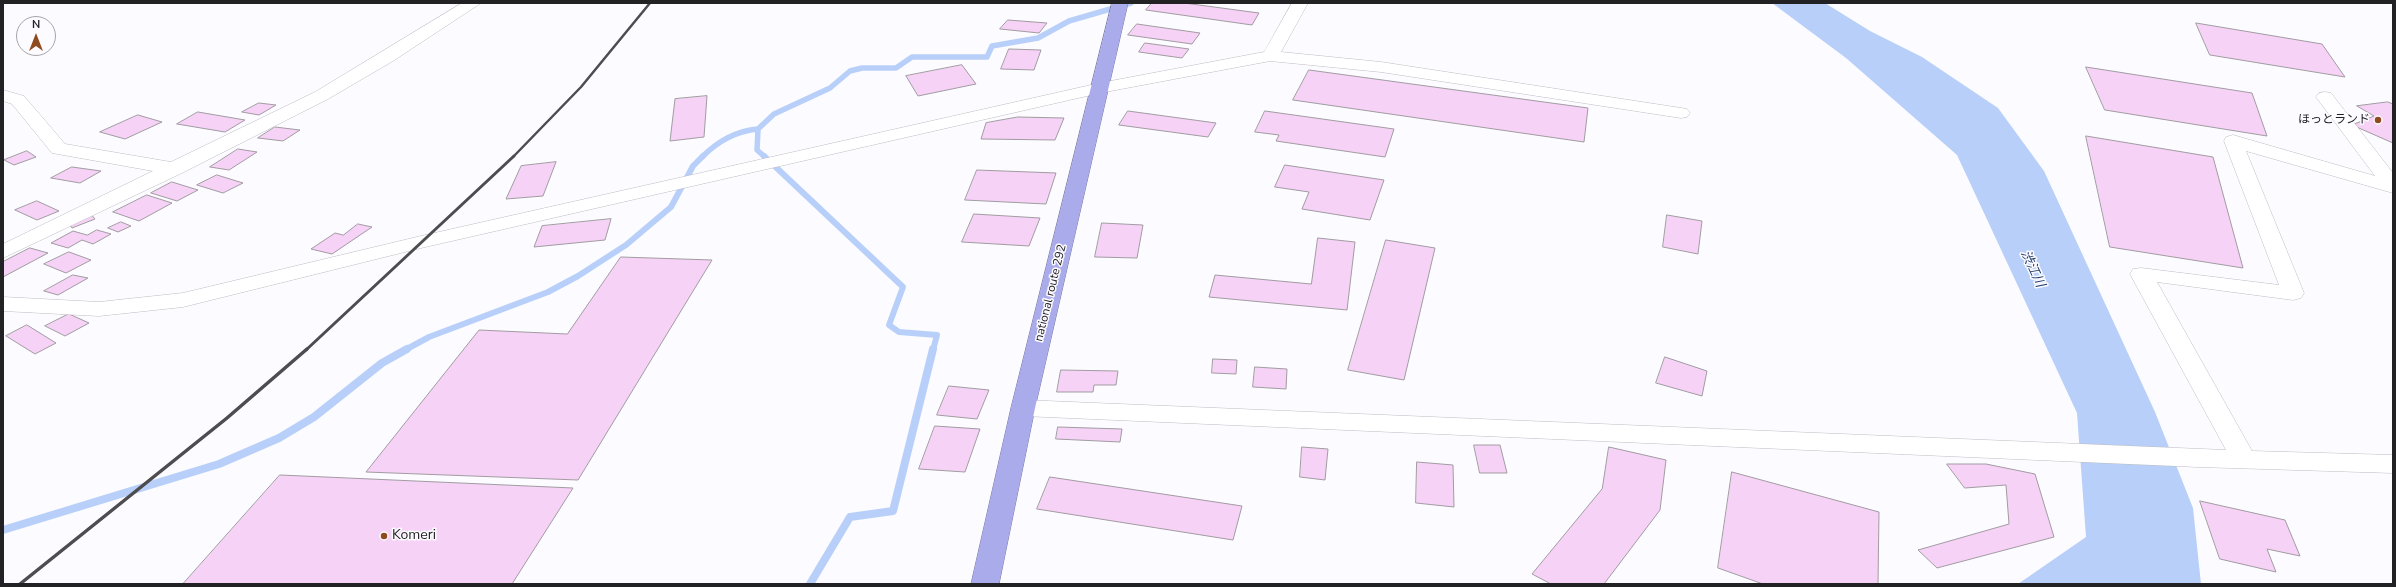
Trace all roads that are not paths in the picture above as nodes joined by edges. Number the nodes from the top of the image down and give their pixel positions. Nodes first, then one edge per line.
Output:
1 (473, 3) edge
2 (1120, 3) edge
3 (1300, 3) edge
4 (1270, 56) junction
5 (1100, 88) junction
6 (3, 95) edge
7 (2325, 97) dead end
8 (1681, 113) dead end
9 (175, 169) junction
10 (2393, 187) edge
11 (3, 252) edge
12 (3, 304) edge
13 (1023, 408) junction
14 (2244, 459) junction
15 (2393, 464) edge
16 (985, 584) edge

1 - 9 street
2 - 5 highway, national route 292
3 - 4 street
4 - 5 street
4 - 8 street
5 - 12 street
5 - 13 highway, national route 292
6 - 9 street
7 - 10 street
9 - 11 street
10 - 14 street
13 - 14 street
13 - 16 highway, national route 292
14 - 15 street

